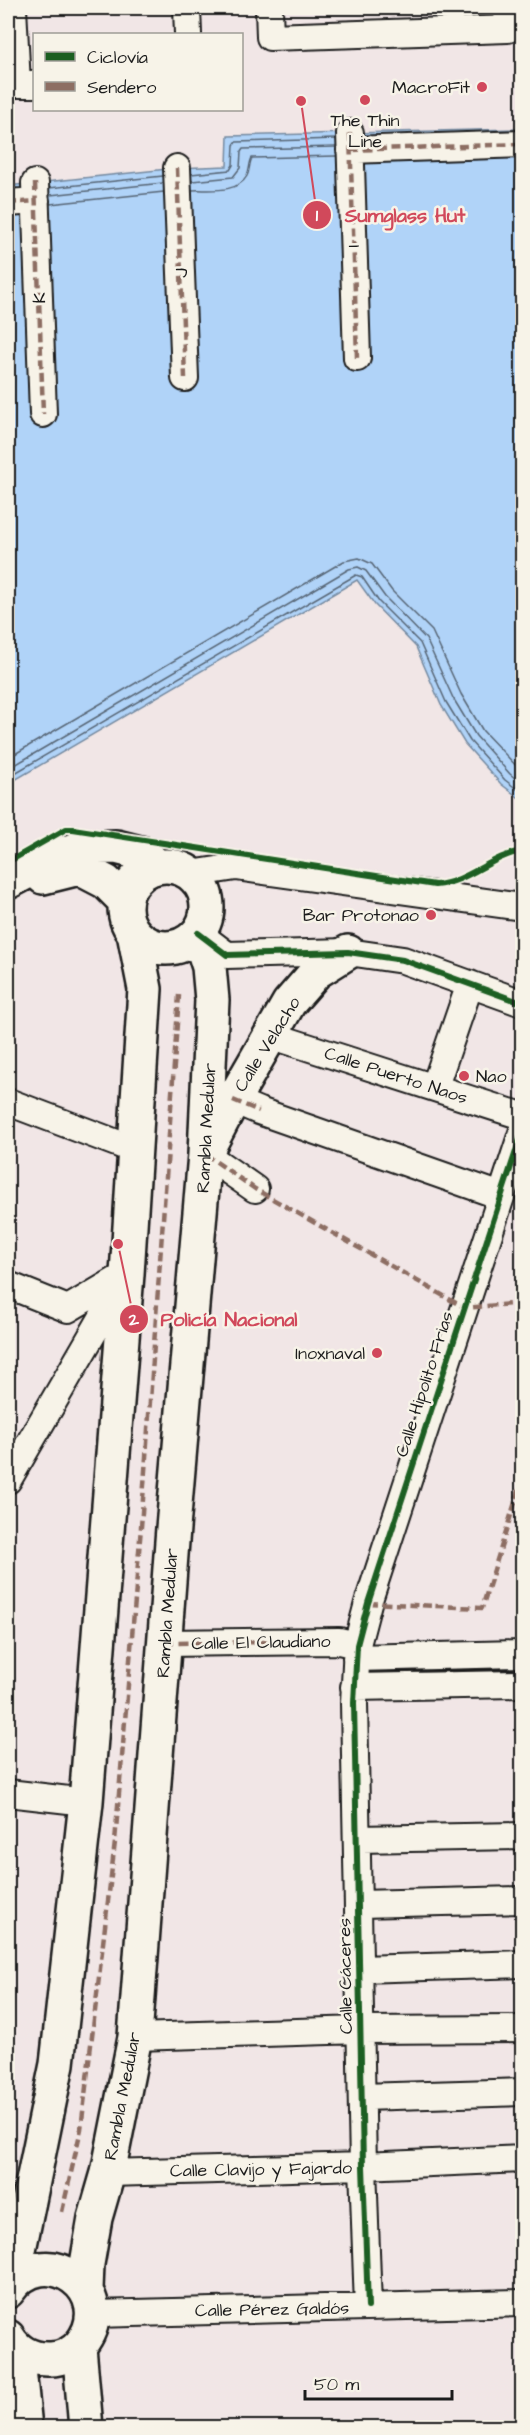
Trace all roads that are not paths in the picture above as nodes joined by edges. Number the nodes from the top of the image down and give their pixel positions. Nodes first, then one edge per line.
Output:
1 (13, 8) edge
2 (187, 8) edge
3 (269, 8) edge
4 (507, 8) edge
5 (188, 33) edge
6 (25, 43) edge
7 (33, 84) edge
8 (522, 144) edge
9 (177, 168) dead end
10 (8, 203) edge
11 (357, 358) dead end
12 (185, 378) dead end
13 (43, 414) dead end
14 (158, 867) junction
15 (191, 874) junction
16 (8, 882) edge
17 (8, 887) edge
18 (125, 901) junction
19 (522, 907) edge
20 (134, 933) junction
21 (198, 933) junction
22 (348, 952) junction
23 (470, 984) junction
24 (522, 1003) edge
25 (270, 1035) junction
26 (435, 1086) junction
27 (8, 1102) edge
28 (246, 1105) junction
29 (522, 1116) edge
30 (522, 1133) edge
31 (135, 1150) junction
32 (205, 1154) junction
33 (255, 1189) dead end
34 (501, 1196) junction
35 (127, 1274) junction
36 (8, 1285) edge
37 (8, 1480) edge
38 (165, 1643) junction
39 (357, 1651) junction
40 (522, 1654) edge
41 (522, 1684) edge
42 (354, 1687) junction
43 (8, 1793) edge
44 (86, 1802) junction
45 (522, 1836) edge
46 (358, 1839) junction
47 (522, 1900) edge
48 (359, 1904) junction
49 (522, 1964) edge
50 (360, 1969) junction
51 (522, 2029) edge
52 (362, 2030) junction
53 (135, 2037) junction
54 (522, 2092) edge
55 (362, 2097) junction
56 (522, 2159) edge
57 (363, 2166) junction
58 (108, 2172) junction
59 (10, 2287) edge
60 (89, 2302) junction
61 (522, 2303) edge
62 (368, 2307) junction
63 (12, 2343) edge
64 (79, 2347) junction
65 (25, 2427) edge
66 (86, 2427) edge

1 - 6 street
2 - 5 street
3 - 4 street
6 - 7 street
8 - 11 street, I
9 - 12 street, J
10 - 13 street, K
14 - 15 main road
14 - 16 main road
14 - 18 main road
15 - 19 street
15 - 21 main road
17 - 18 main road
18 - 20 main road
20 - 21 main road
20 - 31 main road
21 - 22 street
21 - 32 main road, Rambla Medular
22 - 23 street
22 - 25 main road, Calle Velacho
23 - 24 street
23 - 26 street
25 - 26 street, Calle Puerto Naos
25 - 28 main road, Calle Velacho
26 - 29 street, Calle Puerto Naos
27 - 31 street
28 - 32 main road, Calle Velacho
28 - 34 street
30 - 34 street, Calle Hipolito Frias
31 - 35 main road
32 - 33 street
32 - 38 main road, Rambla Medular
34 - 39 street, Calle Hipolito Frias
35 - 36 street
35 - 37 street
35 - 44 main road
38 - 39 street, Calle El Claudiano
38 - 53 main road, Rambla Medular
39 - 40 street, Calle El Claudiano
39 - 42 street, Calle Cáceres
41 - 42 street
42 - 46 street, Calle Cáceres
43 - 44 street
44 - 59 main road
45 - 46 street
46 - 48 street, Calle Cáceres
47 - 48 street
48 - 50 street, Calle Cáceres
49 - 50 street
50 - 52 street, Calle Cáceres
51 - 52 street
52 - 53 street
52 - 55 street, Calle Cáceres
53 - 58 main road, Rambla Medular
54 - 55 street
55 - 57 street, Calle Cáceres
56 - 57 street, Calle Clavijo y Fajardo
57 - 58 street, Calle Clavijo y Fajardo
57 - 62 street, Calle Cáceres
58 - 60 main road, Rambla Medular
59 - 60 main road
60 - 62 street, Calle Pérez Galdós
60 - 64 main road, Rambla Medular
61 - 62 street, Calle Pérez Galdós
63 - 64 main road
63 - 65 main road
64 - 66 main road

